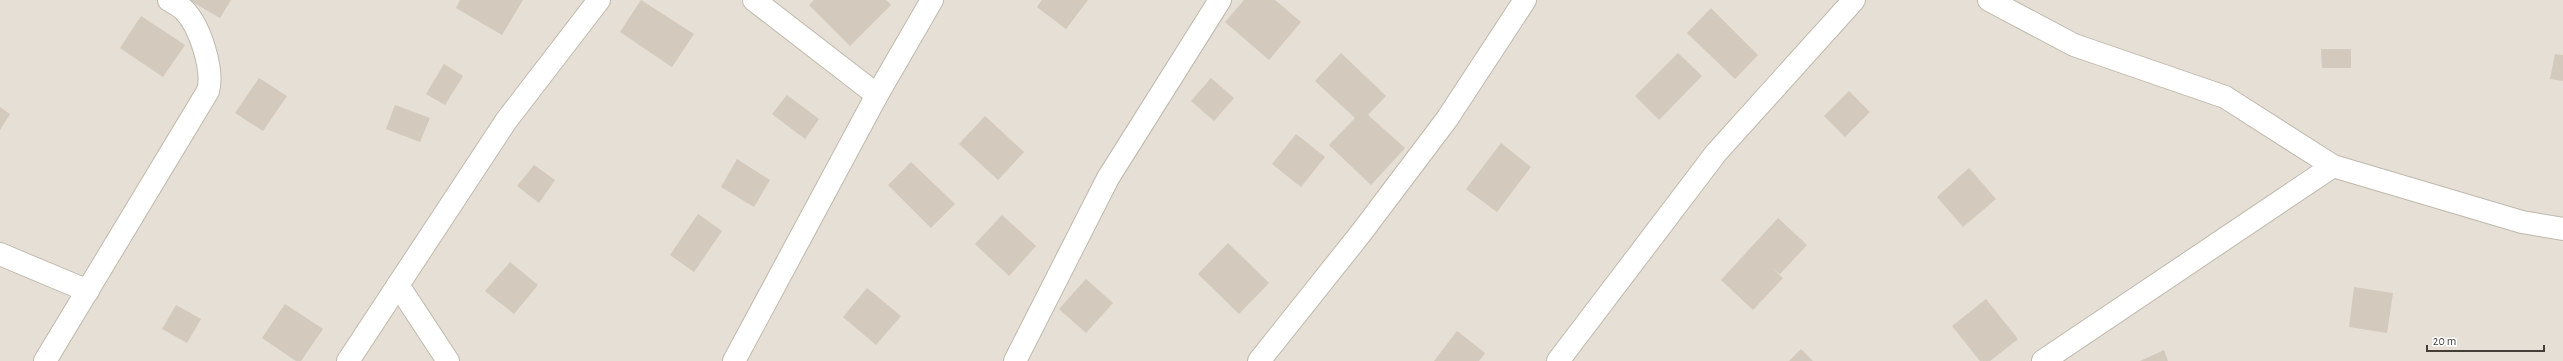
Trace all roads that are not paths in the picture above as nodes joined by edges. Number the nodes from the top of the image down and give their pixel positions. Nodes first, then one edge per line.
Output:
1 (169, 0) edge
2 (599, 0) edge
3 (754, 0) edge
4 (932, 0) edge
5 (1220, 0) edge
6 (1525, 0) edge
7 (1854, 0) edge
8 (1989, 0) edge
9 (877, 95) junction
10 (2333, 166) junction
11 (2563, 228) edge
12 (0, 254) edge
13 (398, 285) junction
14 (88, 290) junction
15 (45, 361) edge
16 (348, 361) edge
17 (448, 361) edge
18 (734, 361) edge
19 (1015, 361) edge
20 (1259, 361) edge
21 (1558, 361) edge
22 (2043, 361) edge

1 - 14 street
2 - 13 street
3 - 9 street
4 - 9 street
5 - 19 street
6 - 20 street
7 - 21 street
8 - 10 street
9 - 18 street
10 - 11 street
10 - 22 street
12 - 14 street
13 - 16 street
13 - 17 street
14 - 15 street

